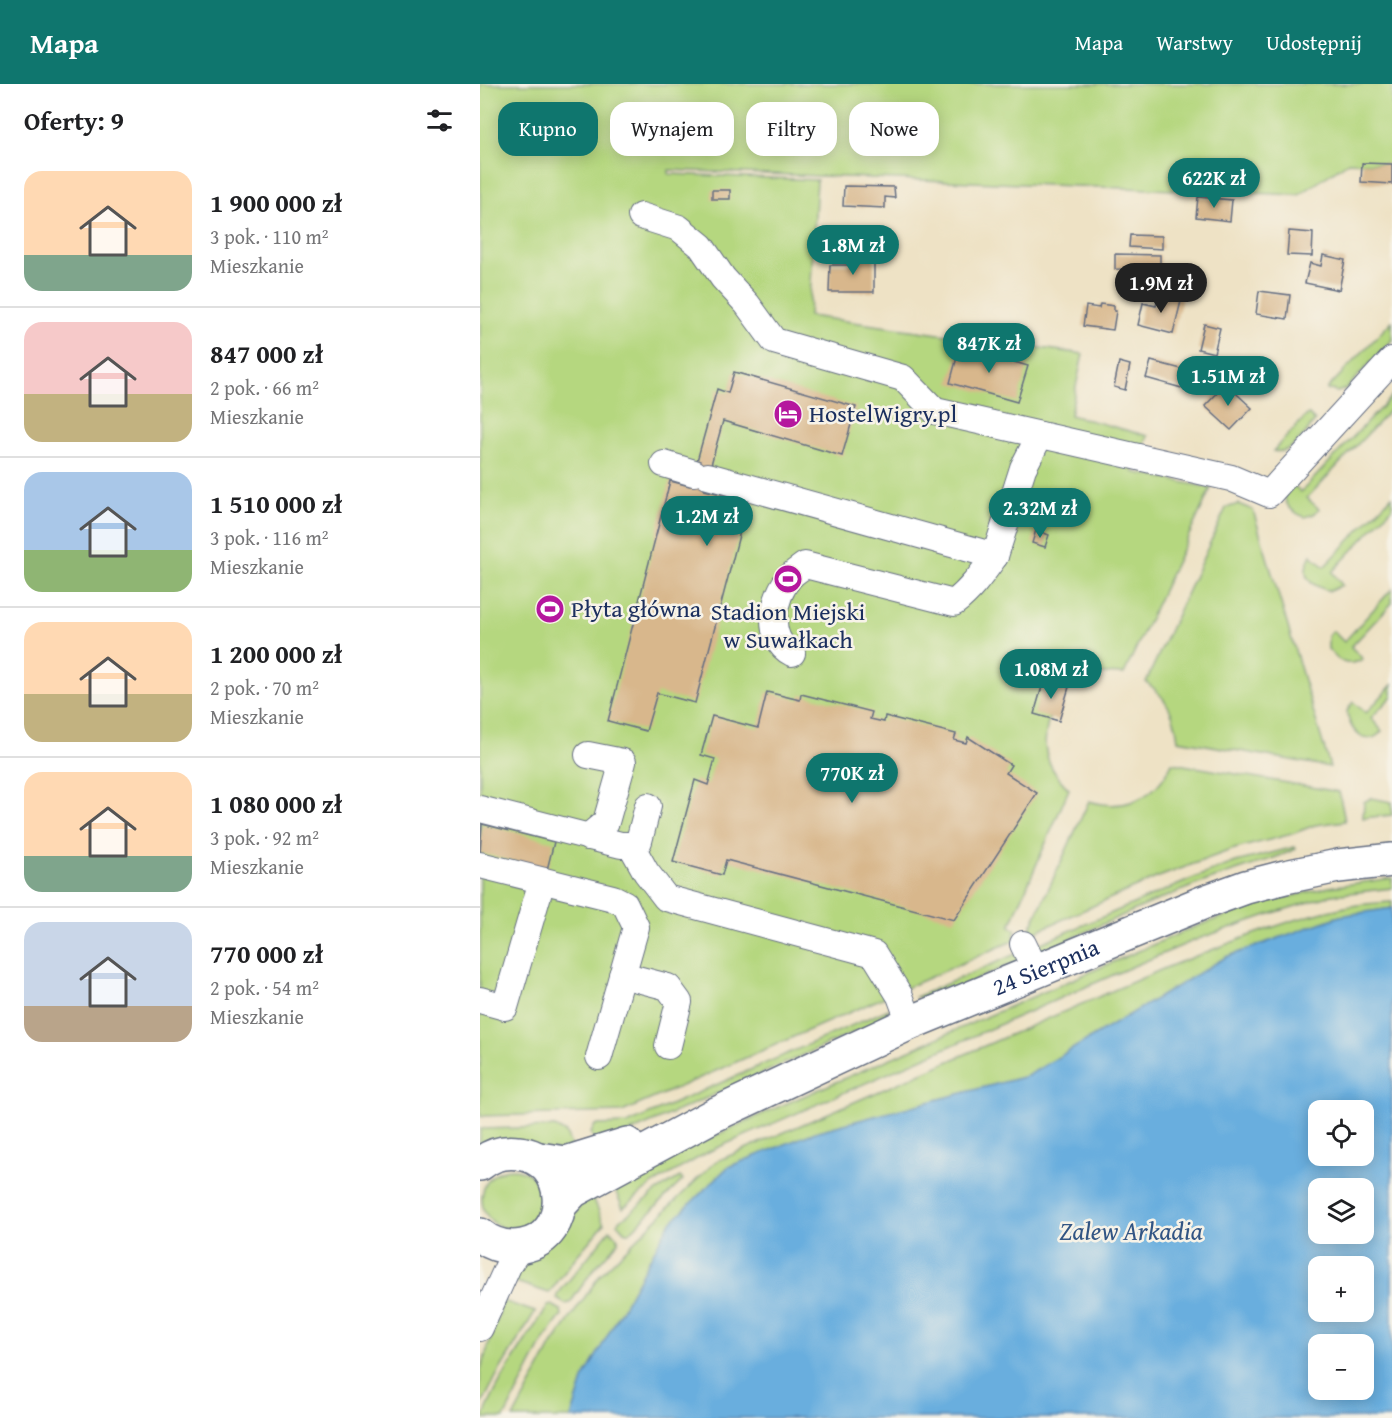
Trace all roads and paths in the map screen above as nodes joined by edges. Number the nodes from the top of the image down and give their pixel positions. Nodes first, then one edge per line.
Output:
1 (641, 216) dead end
2 (1392, 360) edge
3 (1040, 435) junction
4 (664, 464) dead end
5 (995, 556) junction
6 (792, 653) dead end
7 (588, 754) dead end
8 (648, 806) dead end
9 (480, 809) edge
10 (588, 837) junction
11 (631, 845) junction
12 (1392, 860) edge
13 (480, 865) edge
14 (542, 881) junction
15 (622, 975) junction
16 (480, 1000) edge
17 (909, 1023) junction
18 (668, 1046) dead end
19 (599, 1057) dead end
20 (714, 1116) junction
21 (485, 1157) edge
22 (538, 1159) junction
23 (559, 1206) junction
24 (480, 1235) edge
25 (521, 1246) junction
26 (480, 1249) edge
27 (480, 1328) edge

1 - 3 street
2 - 3 street
3 - 5 street
4 - 5 street
5 - 6 street
7 - 10 street
8 - 11 street
9 - 10 street
10 - 11 street
11 - 17 street
12 - 17 main road, 24 Sierpnia
13 - 14 street
14 - 15 street
14 - 16 street
15 - 18 street
15 - 19 street
17 - 20 main road, 24 Sierpnia
20 - 22 main road, 24 Sierpnia
20 - 23 main road, 24 Sierpnia
21 - 22 main road, 24 Sierpnia
22 - 23 main road
23 - 25 main road
24 - 25 main road
24 - 26 street
25 - 27 street

